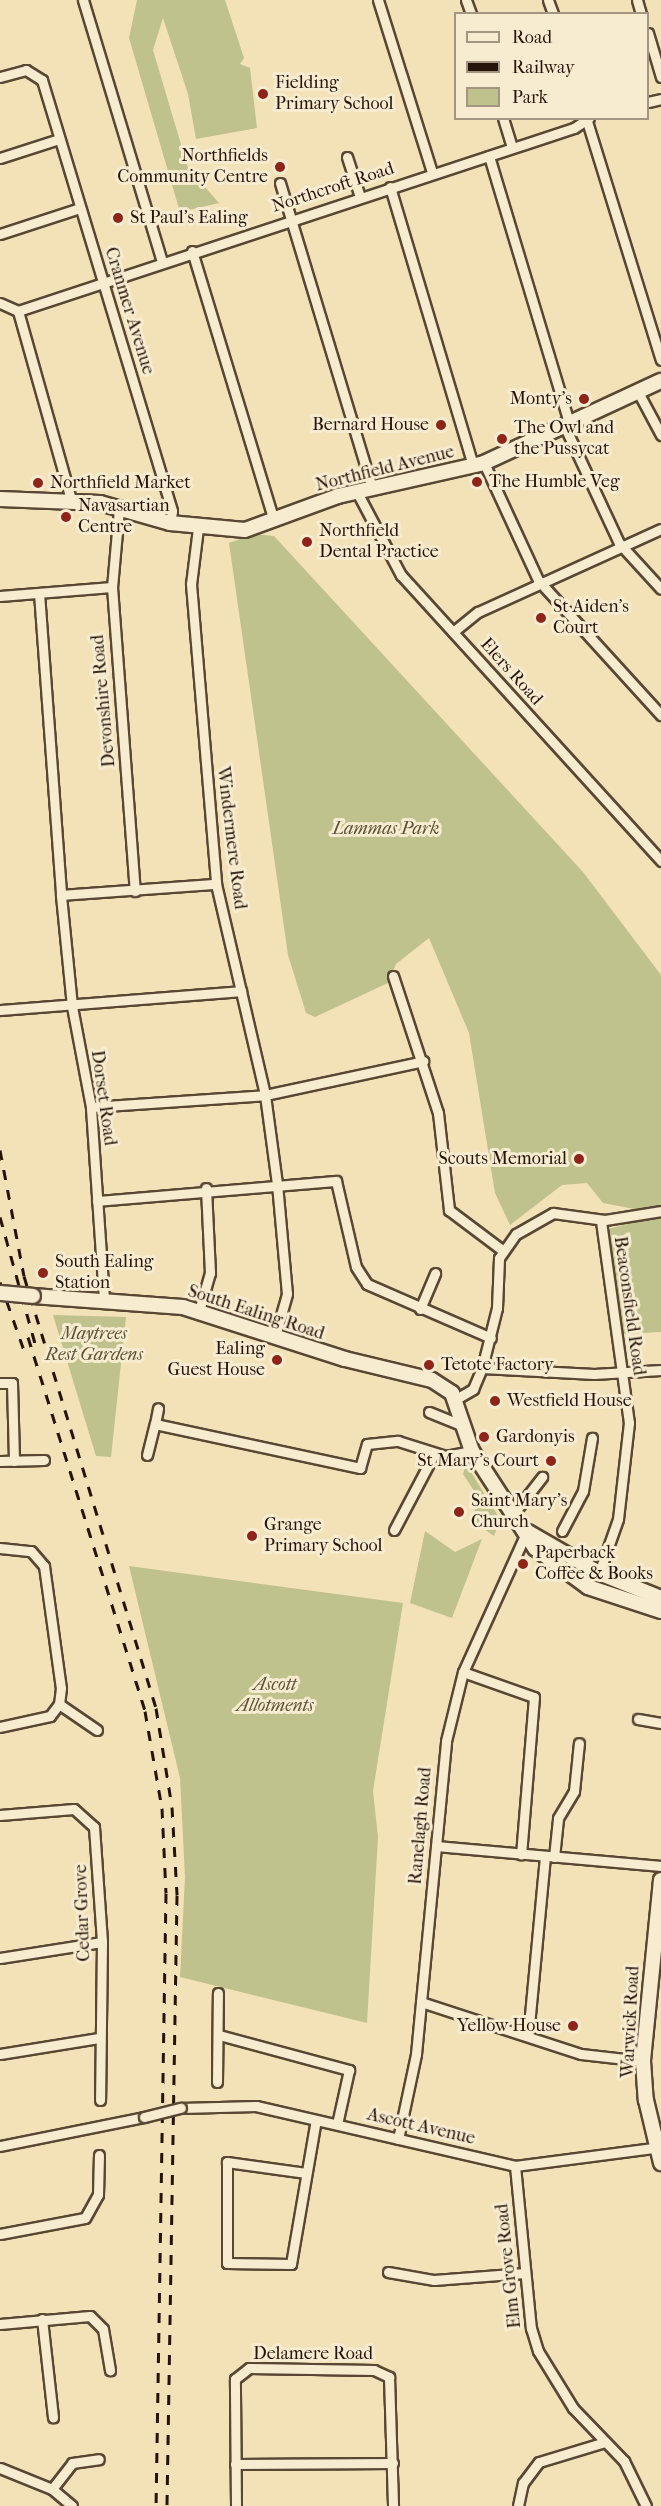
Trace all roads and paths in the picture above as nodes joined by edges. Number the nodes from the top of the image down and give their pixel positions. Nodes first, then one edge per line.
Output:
1 (83, 0) edge
2 (378, 0) edge
3 (649, 36) edge
4 (0, 77) edge
5 (661, 77) edge
6 (504, 120) edge
7 (584, 120) edge
8 (587, 120) edge
9 (59, 139) junction
10 (512, 148) junction
11 (489, 156) junction
12 (347, 157) dead end
13 (0, 158) edge
14 (432, 172) junction
15 (280, 183) dead end
16 (390, 187) junction
17 (360, 197) junction
18 (80, 208) junction
19 (291, 219) junction
20 (0, 234) edge
21 (192, 251) junction
22 (162, 261) junction
23 (102, 280) junction
24 (0, 303) edge
25 (18, 311) junction
26 (661, 360) edge
27 (661, 381) edge
28 (638, 392) junction
29 (567, 424) junction
30 (661, 435) edge
31 (478, 464) junction
32 (372, 488) junction
33 (357, 492) junction
34 (0, 499) edge
35 (71, 500) junction
36 (119, 509) junction
37 (274, 522) junction
38 (170, 523) junction
39 (198, 528) junction
40 (661, 529) edge
41 (622, 546) junction
42 (541, 583) junction
43 (112, 587) junction
44 (661, 590) edge
45 (39, 593) junction
46 (0, 596) edge
47 (453, 632) junction
48 (659, 709) edge
49 (661, 861) edge
50 (216, 884) junction
51 (135, 891) junction
52 (60, 899) junction
53 (393, 976) dead end
54 (241, 991) junction
55 (72, 1006) junction
56 (0, 1010) edge
57 (423, 1061) junction
58 (265, 1095) junction
59 (91, 1107) junction
60 (277, 1184) junction
61 (206, 1188) junction
62 (97, 1201) junction
63 (661, 1211) edge
64 (601, 1220) junction
65 (502, 1250) junction
66 (435, 1273) dead end
67 (0, 1293) edge
68 (104, 1299) junction
69 (420, 1309) junction
70 (199, 1311) junction
71 (275, 1336) junction
72 (491, 1338) junction
73 (482, 1368) junction
74 (661, 1370) edge
75 (621, 1372) junction
76 (0, 1383) edge
77 (456, 1399) junction
78 (158, 1408) dead end
79 (429, 1412) dead end
80 (155, 1424) junction
81 (464, 1426) junction
82 (592, 1438) dead end
83 (472, 1451) junction
84 (434, 1454) junction
85 (147, 1455) dead end
86 (44, 1460) dead end
87 (0, 1461) edge
88 (14, 1461) junction
89 (542, 1477) dead end
90 (514, 1513) junction
91 (394, 1530) dead end
92 (528, 1531) junction
93 (558, 1538) junction
94 (0, 1548) edge
95 (599, 1573) junction
96 (661, 1598) edge
97 (661, 1611) edge
98 (464, 1672) junction
99 (59, 1704) junction
100 (638, 1719) dead end
101 (661, 1723) edge
102 (0, 1727) edge
103 (97, 1730) dead end
104 (579, 1743) dead end
105 (0, 1815) edge
106 (436, 1846) junction
107 (521, 1854) junction
108 (550, 1857) junction
109 (661, 1866) edge
110 (661, 1880) edge
111 (102, 1942) junction
112 (0, 1958) edge
113 (656, 1987) edge
114 (218, 1993) dead end
115 (422, 2002) junction
116 (219, 2035) junction
117 (528, 2036) junction
118 (99, 2038) junction
119 (0, 2054) edge
120 (644, 2061) junction
121 (217, 2082) dead end
122 (100, 2100) dead end
123 (316, 2120) junction
124 (337, 2124) junction
125 (399, 2139) junction
126 (0, 2146) edge
127 (658, 2147) edge
128 (99, 2155) dead end
129 (661, 2163) edge
130 (515, 2166) junction
131 (306, 2174) junction
132 (0, 2234) edge
133 (388, 2272) dead end
134 (525, 2273) junction
135 (42, 2319) junction
136 (0, 2324) edge
137 (110, 2370) dead end
138 (53, 2417) dead end
139 (605, 2442) junction
140 (99, 2459) dead end
141 (393, 2463) junction
142 (235, 2464) junction
143 (0, 2468) edge
144 (52, 2489) junction
145 (72, 2506) edge
146 (236, 2506) edge
147 (393, 2506) edge
148 (518, 2506) edge
149 (646, 2506) edge

1 - 22 street
2 - 14 street
3 - 5 street
4 - 9 street, Cranmer Avenue
6 - 10 street
7 - 10 street, Northcroft Road
8 - 26 street
9 - 13 street
9 - 18 street, Cranmer Avenue
10 - 11 street, Northcroft Road
11 - 14 street, Northcroft Road
11 - 29 street
12 - 17 street
14 - 16 street, Northcroft Road
15 - 19 street
16 - 17 street, Northcroft Road
16 - 31 street
17 - 19 street, Northcroft Road
18 - 20 street
18 - 23 street, Cranmer Avenue
19 - 21 street, Northcroft Road
19 - 32 street
21 - 22 street, Northcroft Road
21 - 37 street
22 - 23 street, Northcroft Road
23 - 25 street, Northcroft Road
23 - 38 street, Cranmer Avenue
24 - 25 street
25 - 35 street
27 - 28 main road, Northfield Avenue
28 - 29 main road, Northfield Avenue
28 - 30 street
29 - 31 main road, Northfield Avenue
29 - 41 street
31 - 32 main road, Northfield Avenue
31 - 42 street
32 - 33 main road, Northfield Avenue
33 - 37 main road, Northfield Avenue
33 - 47 street, Elers Road
34 - 35 main road, Northfield Avenue
35 - 36 main road, Northfield Avenue
36 - 38 main road, Northfield Avenue
36 - 43 street, Devonshire Road
37 - 39 main road, Northfield Avenue
38 - 39 main road, Northfield Avenue
39 - 50 street, Windermere Road
40 - 41 street
41 - 42 street
41 - 44 street
42 - 47 street
42 - 48 street
43 - 45 street
43 - 51 street, Devonshire Road
45 - 46 street
45 - 52 street, Dorset Road
47 - 49 street, Elers Road
50 - 51 street
50 - 54 street, Windermere Road
51 - 52 street
52 - 55 street, Dorset Road
53 - 57 street
54 - 55 street
54 - 58 street, Windermere Road
55 - 56 street
55 - 59 street, Dorset Road
57 - 58 street
57 - 65 street
58 - 59 street
58 - 60 street, Windermere Road
59 - 62 street, Dorset Road
60 - 61 street
60 - 69 street
60 - 71 street, Windermere Road
61 - 62 street
61 - 70 street
62 - 68 street, Dorset Road
63 - 64 street
64 - 65 street
64 - 75 street, Beaconsfield Road
65 - 72 street
66 - 69 street
67 - 68 main road, South Ealing Road, bridge
68 - 70 main road, South Ealing Road
69 - 72 street
70 - 71 main road, South Ealing Road
71 - 77 main road, South Ealing Road
72 - 73 street
73 - 75 street
73 - 77 street
74 - 75 street
75 - 95 street, Beaconsfield Road
76 - 88 street
77 - 81 main road
78 - 80 street
79 - 81 street
80 - 84 street
80 - 85 street
81 - 83 main road
82 - 93 street
83 - 84 street
83 - 90 main road
84 - 91 street
86 - 88 street
87 - 88 street
89 - 90 street
90 - 92 main road
92 - 93 main road
92 - 97 main road
92 - 98 street, Ranelagh Road
93 - 95 main road
94 - 99 street
95 - 96 main road
98 - 106 street, Ranelagh Road
98 - 107 street
99 - 102 street
99 - 103 street
100 - 101 street
104 - 108 street
105 - 111 street, Cedar Grove
106 - 107 street
106 - 115 street, Ranelagh Road
107 - 108 street
108 - 109 street
108 - 117 street
110 - 113 main road, Warwick Road
111 - 112 street
111 - 118 street, Cedar Grove
113 - 120 main road, Warwick Road
114 - 116 street
115 - 117 street
115 - 125 street, Ranelagh Road
116 - 121 street
116 - 124 street
117 - 120 street
118 - 119 street
118 - 122 street, Cedar Grove
120 - 127 main road, Warwick Road
123 - 124 street, Ascott Avenue
123 - 126 street, Ascott Avenue, bridge
123 - 131 street
124 - 125 street, Ascott Avenue
125 - 130 street, Ascott Avenue
127 - 129 main road, Warwick Road
127 - 130 street, Ascott Avenue
128 - 132 street
130 - 134 street, Elm Grove Road
131 - 131 street
133 - 134 street
134 - 139 street, Elm Grove Road
135 - 136 street
135 - 137 street
135 - 138 street
139 - 148 street
139 - 149 street, Elm Grove Road
140 - 144 street
141 - 142 street
141 - 142 street, Delamere Road
141 - 147 street, Delamere Road
142 - 146 street, Delamere Road
143 - 144 street
144 - 145 street

